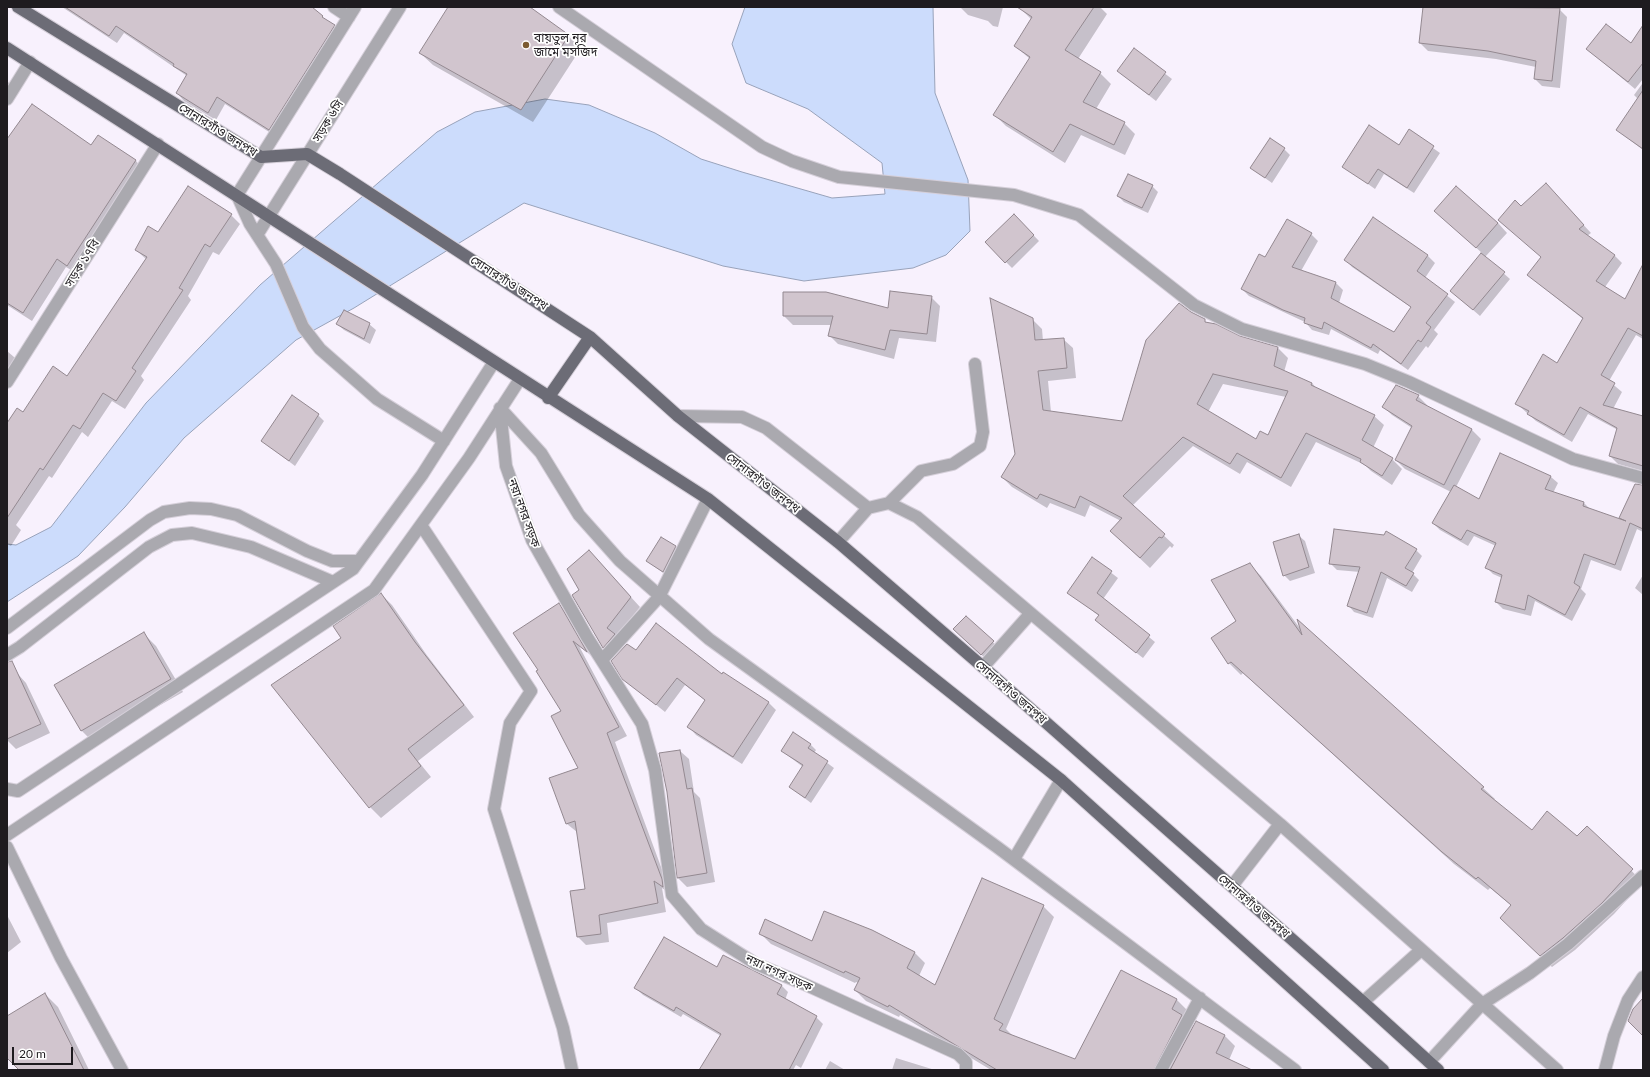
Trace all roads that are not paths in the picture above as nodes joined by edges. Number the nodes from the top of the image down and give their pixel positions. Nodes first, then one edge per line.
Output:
1 (18, 7) edge
2 (334, 7) edge
3 (400, 7) edge
4 (559, 7) edge
5 (352, 12) edge
6 (7, 48) edge
7 (30, 62) junction
8 (7, 99) edge
9 (158, 144) junction
10 (308, 154) junction
11 (261, 157) junction
12 (237, 196) junction
13 (269, 216) junction
14 (257, 235) junction
15 (590, 337) junction
16 (494, 362) junction
17 (975, 364) dead end
18 (520, 379) junction
19 (7, 382) edge
20 (548, 398) junction
21 (500, 408) junction
22 (678, 416) junction
23 (444, 441) junction
24 (1643, 478) edge
25 (708, 499) junction
26 (889, 503) junction
27 (868, 508) junction
28 (421, 525) junction
29 (838, 542) junction
30 (358, 561) junction
31 (333, 582) junction
32 (659, 597) junction
33 (1030, 614) junction
34 (7, 628) edge
35 (7, 655) edge
36 (602, 660) junction
37 (983, 667) junction
38 (1061, 780) junction
39 (7, 789) edge
40 (1280, 824) junction
41 (7, 835) edge
42 (7, 847) edge
43 (1014, 859) junction
44 (1643, 876) edge
45 (1232, 886) junction
46 (1421, 950) junction
47 (1643, 977) edge
48 (1200, 998) junction
49 (1363, 1002) junction
50 (1482, 1004) junction
51 (1429, 1062) junction
52 (122, 1070) edge
53 (572, 1070) edge
54 (966, 1070) edge
55 (1161, 1070) edge
56 (1295, 1070) edge
57 (1383, 1070) edge
58 (1438, 1070) edge
59 (1557, 1070) edge
60 (1605, 1070) edge

1 - 11 main road, সোনারগাঁও জনপথ
2 - 5 street
3 - 10 street, সড়ক ৬সি
4 - 24 street
5 - 11 street
6 - 7 main road
7 - 8 street
7 - 9 main road
9 - 12 main road
9 - 19 street, সড়ক ১৭বি
10 - 11 main road, সোনারগাঁও জনপথ
10 - 13 street, সড়ক ৬সি
10 - 15 main road, সোনারগাঁও জনপথ
11 - 12 street
12 - 13 main road
12 - 14 street
13 - 14 street, সড়ক ৬সি
13 - 16 main road
14 - 23 street
15 - 20 main road
15 - 22 main road, সোনারগাঁও জনপথ
16 - 18 main road
16 - 23 street
17 - 26 street
18 - 20 main road
18 - 21 street
20 - 25 main road
21 - 28 street
21 - 32 street
21 - 36 street, নয়া নগর সড়ক
22 - 27 street
22 - 29 main road, সোনারগাঁও জনপথ
23 - 30 street
25 - 32 street
25 - 38 main road
26 - 27 street
26 - 33 street
27 - 29 street
28 - 41 street
28 - 53 street
29 - 37 main road, সোনারগাঁও জনপথ
30 - 31 street
30 - 34 street
31 - 35 street
31 - 39 street
32 - 36 street
32 - 43 street
33 - 37 street
33 - 40 street
36 - 54 street, নয়া নগর সড়ক
37 - 45 main road, সোনারগাঁও জনপথ
38 - 43 street
38 - 57 main road
40 - 45 street
40 - 46 street
42 - 52 street
43 - 48 street
44 - 50 street
45 - 49 main road, সোনারগাঁও জনপথ
46 - 49 street
46 - 50 street
47 - 60 street
48 - 55 street
48 - 56 street
49 - 51 main road, সোনারগাঁও জনপথ
50 - 51 street
50 - 59 street
51 - 58 main road, সোনারগাঁও জনপথ

